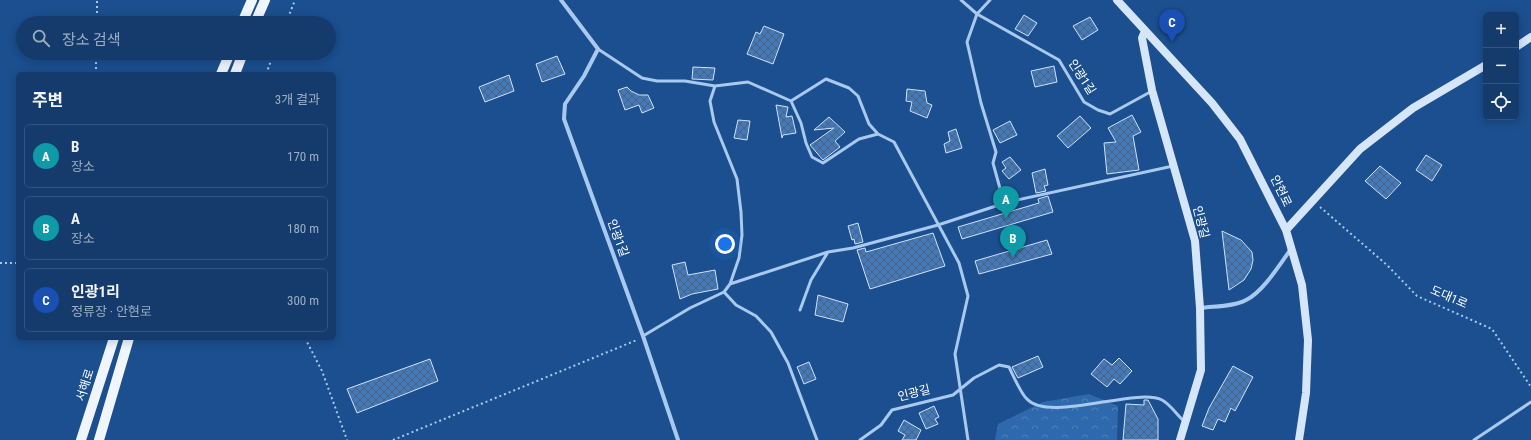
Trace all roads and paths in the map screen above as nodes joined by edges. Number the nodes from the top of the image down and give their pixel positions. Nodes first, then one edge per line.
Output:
1 (97, 0) edge
2 (252, 0) edge
3 (265, 0) edge
4 (295, 0) edge
5 (561, 0) edge
6 (961, 0) edge
7 (990, 0) edge
8 (1118, 0) edge
9 (977, 14) junction
10 (97, 16) edge
11 (245, 16) edge
12 (258, 16) edge
13 (289, 16) edge
14 (1145, 31) junction
15 (1531, 37) edge
16 (1519, 45) edge
17 (598, 49) junction
18 (96, 60) edge
19 (227, 60) edge
20 (240, 60) edge
21 (271, 60) edge
22 (1483, 67) edge
23 (96, 72) edge
24 (222, 72) edge
25 (236, 72) edge
26 (267, 72) edge
27 (715, 86) junction
28 (1152, 90) junction
29 (791, 101) junction
30 (878, 134) junction
31 (1173, 166) junction
32 (1313, 200) junction
33 (1004, 203) junction
34 (938, 225) junction
35 (1286, 230) junction
36 (1292, 247) junction
37 (828, 252) junction
38 (0, 262) edge
39 (16, 263) edge
40 (730, 284) junction
41 (724, 292) junction
42 (1200, 308) junction
43 (800, 310) dead end
44 (643, 336) junction
45 (113, 340) edge
46 (128, 340) edge
47 (306, 340) edge
48 (1531, 387) edge
49 (961, 390) junction
50 (1531, 402) edge
51 (1184, 422) junction
52 (81, 440) edge
53 (99, 440) edge
54 (347, 440) edge
55 (393, 440) edge
56 (678, 440) edge
57 (817, 440) edge
58 (860, 440) edge
59 (968, 440) edge
60 (1180, 440) edge
61 (1299, 440) edge
62 (1474, 440) edge

1 - 10 path
2 - 11 main road
3 - 12 main road
4 - 13 path
5 - 17 street
6 - 9 lane, 인광1길
7 - 9 lane
8 - 14 street, 안현로
9 - 28 lane, 인광1길
9 - 33 lane
14 - 28 street, 인광길
14 - 35 street, 안현로
15 - 16 street
17 - 27 lane
17 - 44 street, 인광1길
18 - 23 path
19 - 24 main road
20 - 25 main road
21 - 26 path
22 - 32 street
27 - 29 lane
27 - 40 lane
28 - 31 street, 인광길
29 - 30 lane
29 - 30 lane
30 - 34 lane
31 - 33 lane
31 - 42 street, 인광길
32 - 35 street
32 - 48 path, 도대1로
33 - 34 lane
34 - 37 lane
34 - 49 lane
35 - 36 street, 안현로
36 - 42 street
36 - 61 street, 안현로
37 - 40 lane
37 - 43 lane
38 - 39 path
40 - 41 lane
41 - 44 lane
41 - 57 lane
42 - 51 street, 인광길
44 - 55 path
44 - 56 street, 인광1길
45 - 52 main road, 서해로
46 - 53 main road
47 - 54 path
49 - 51 lane, 인광길
49 - 58 lane, 인광길
49 - 59 lane
50 - 62 lane
51 - 60 street, 인광길

